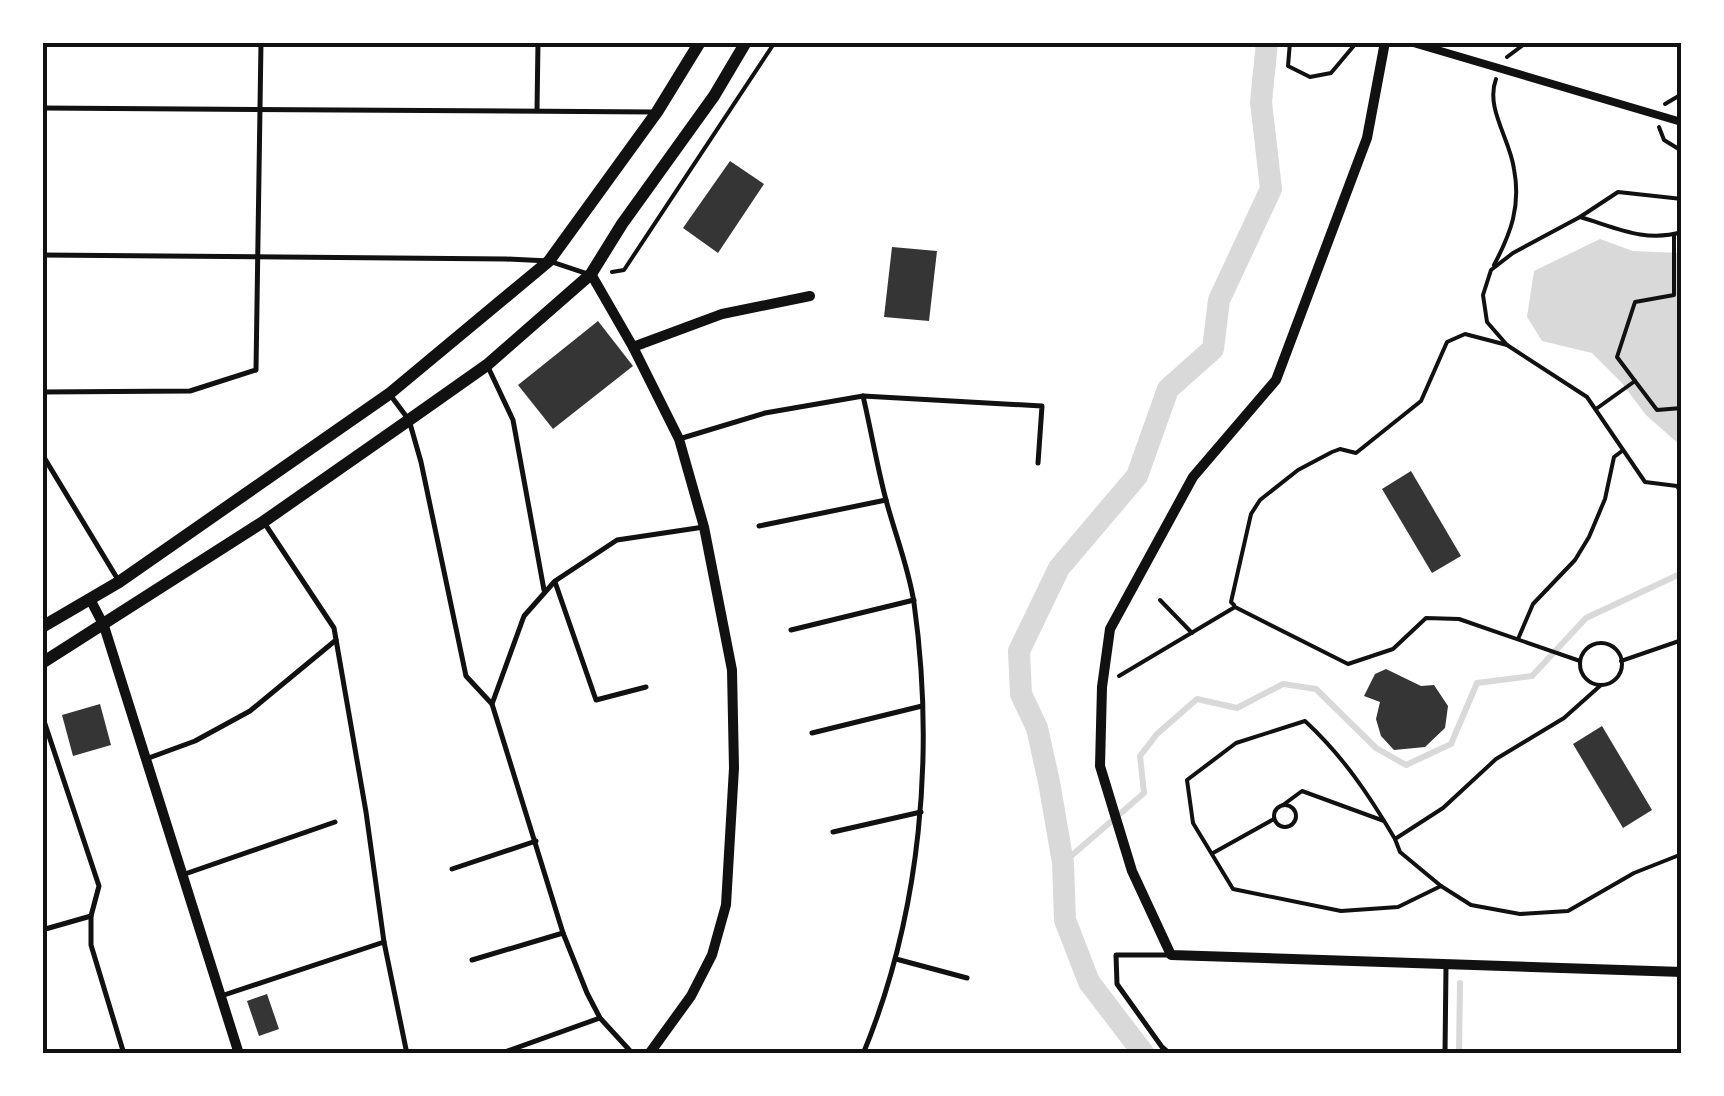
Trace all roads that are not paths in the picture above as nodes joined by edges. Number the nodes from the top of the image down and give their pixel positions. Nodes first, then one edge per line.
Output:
1 (260, 42) edge
2 (538, 42) edge
3 (700, 42) edge
4 (746, 42) edge
5 (1385, 42) edge
6 (1410, 42) edge
7 (42, 108) edge
8 (260, 109) junction
9 (537, 110) junction
10 (658, 112) junction
11 (1678, 121) dead end
12 (42, 255) edge
13 (259, 256) junction
14 (548, 261) junction
15 (591, 274) junction
16 (810, 296) dead end
17 (633, 347) junction
18 (487, 365) junction
19 (42, 392) edge
20 (389, 394) junction
21 (863, 396) junction
22 (409, 420) junction
23 (680, 439) junction
24 (42, 454) edge
25 (1038, 463) dead end
26 (886, 500) junction
27 (264, 522) junction
28 (759, 526) dead end
29 (704, 527) junction
30 (555, 581) junction
31 (119, 582) junction
32 (544, 590) junction
33 (90, 599) junction
34 (914, 600) junction
35 (42, 626) edge
36 (104, 626) junction
37 (791, 630) dead end
38 (336, 640) junction
39 (42, 664) edge
40 (646, 686) dead end
41 (492, 704) junction
42 (922, 706) junction
43 (42, 715) edge
44 (812, 732) dead end
45 (146, 759) junction
46 (921, 812) junction
47 (335, 822) dead end
48 (833, 832) dead end
49 (536, 842) junction
50 (452, 868) dead end
51 (182, 874) junction
52 (91, 916) junction
53 (42, 930) edge
54 (563, 933) junction
55 (384, 942) junction
56 (1171, 955) junction
57 (896, 959) junction
58 (472, 960) dead end
59 (1446, 966) junction
60 (1682, 972) edge
61 (967, 978) dead end
62 (221, 996) junction
63 (600, 1018) junction
64 (124, 1054) edge
65 (240, 1054) edge
66 (407, 1054) edge
67 (500, 1054) edge
68 (633, 1054) edge
69 (648, 1054) edge
70 (863, 1054) edge
71 (1170, 1054) edge
72 (1445, 1054) edge

1 - 8 lane
2 - 9 lane
3 - 10 street
4 - 15 street
5 - 56 street
6 - 11 street
7 - 8 lane
8 - 9 lane
8 - 13 lane
9 - 10 lane
10 - 14 street
12 - 13 lane
13 - 14 lane
13 - 19 lane
14 - 15 lane
14 - 20 street
15 - 17 street
15 - 18 street
16 - 17 street
17 - 23 street
18 - 22 street
18 - 32 lane
20 - 22 lane
20 - 31 street
21 - 23 lane
21 - 25 lane
21 - 26 lane
22 - 27 street
22 - 41 lane
23 - 29 street
24 - 31 lane
26 - 28 lane
26 - 34 lane
27 - 36 street
27 - 38 lane
29 - 30 lane
29 - 69 street
30 - 32 lane
30 - 40 lane
31 - 33 street
32 - 41 lane
33 - 35 street
33 - 36 street
34 - 37 lane
34 - 42 lane
36 - 39 street
36 - 45 street
38 - 45 lane
38 - 55 lane
41 - 49 lane
42 - 44 lane
42 - 46 lane
43 - 52 lane
45 - 51 street
46 - 48 lane
46 - 57 lane
47 - 51 lane
49 - 50 lane
49 - 54 lane
51 - 62 street
52 - 53 lane
52 - 64 lane
54 - 58 lane
54 - 63 lane
55 - 62 lane
55 - 66 lane
56 - 59 street
56 - 71 lane
57 - 61 lane
57 - 70 lane
59 - 60 street
59 - 72 lane
62 - 65 street
63 - 67 lane
63 - 68 lane

